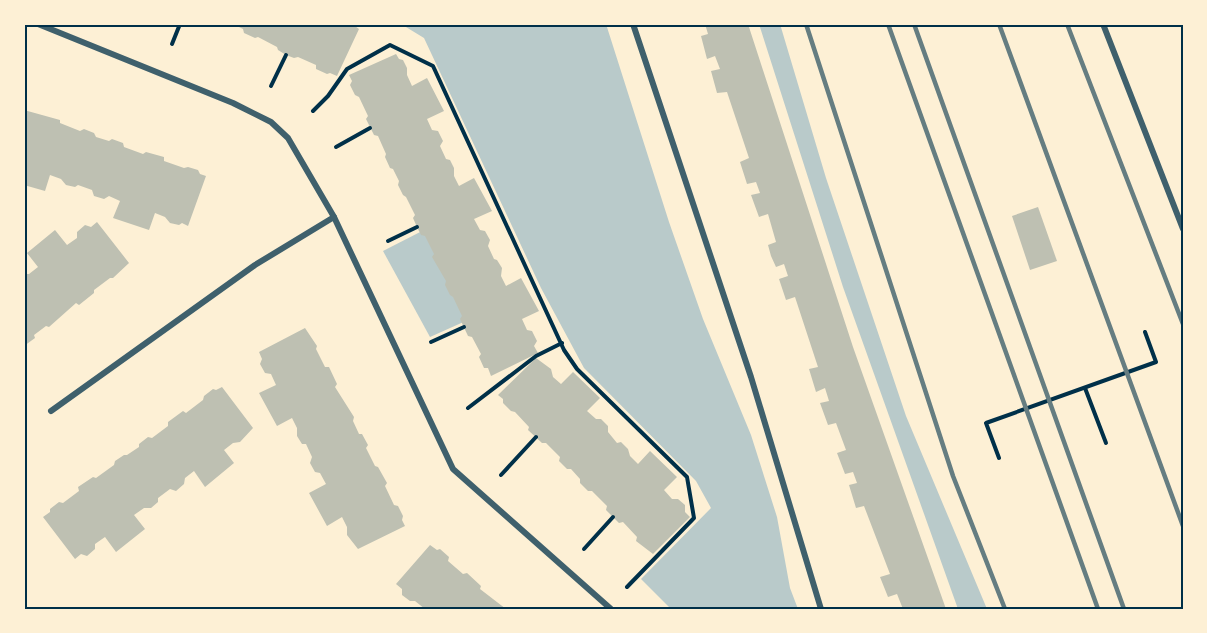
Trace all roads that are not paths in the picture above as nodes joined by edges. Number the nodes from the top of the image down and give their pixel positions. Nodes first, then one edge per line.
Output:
1 (38, 24) edge
2 (633, 24) edge
3 (1103, 24) edge
4 (334, 217) junction
5 (1183, 229) edge
6 (51, 411) dead end
7 (610, 609) edge
8 (821, 609) edge

1 - 4 street
2 - 8 street
3 - 5 street
4 - 6 street
4 - 7 street

